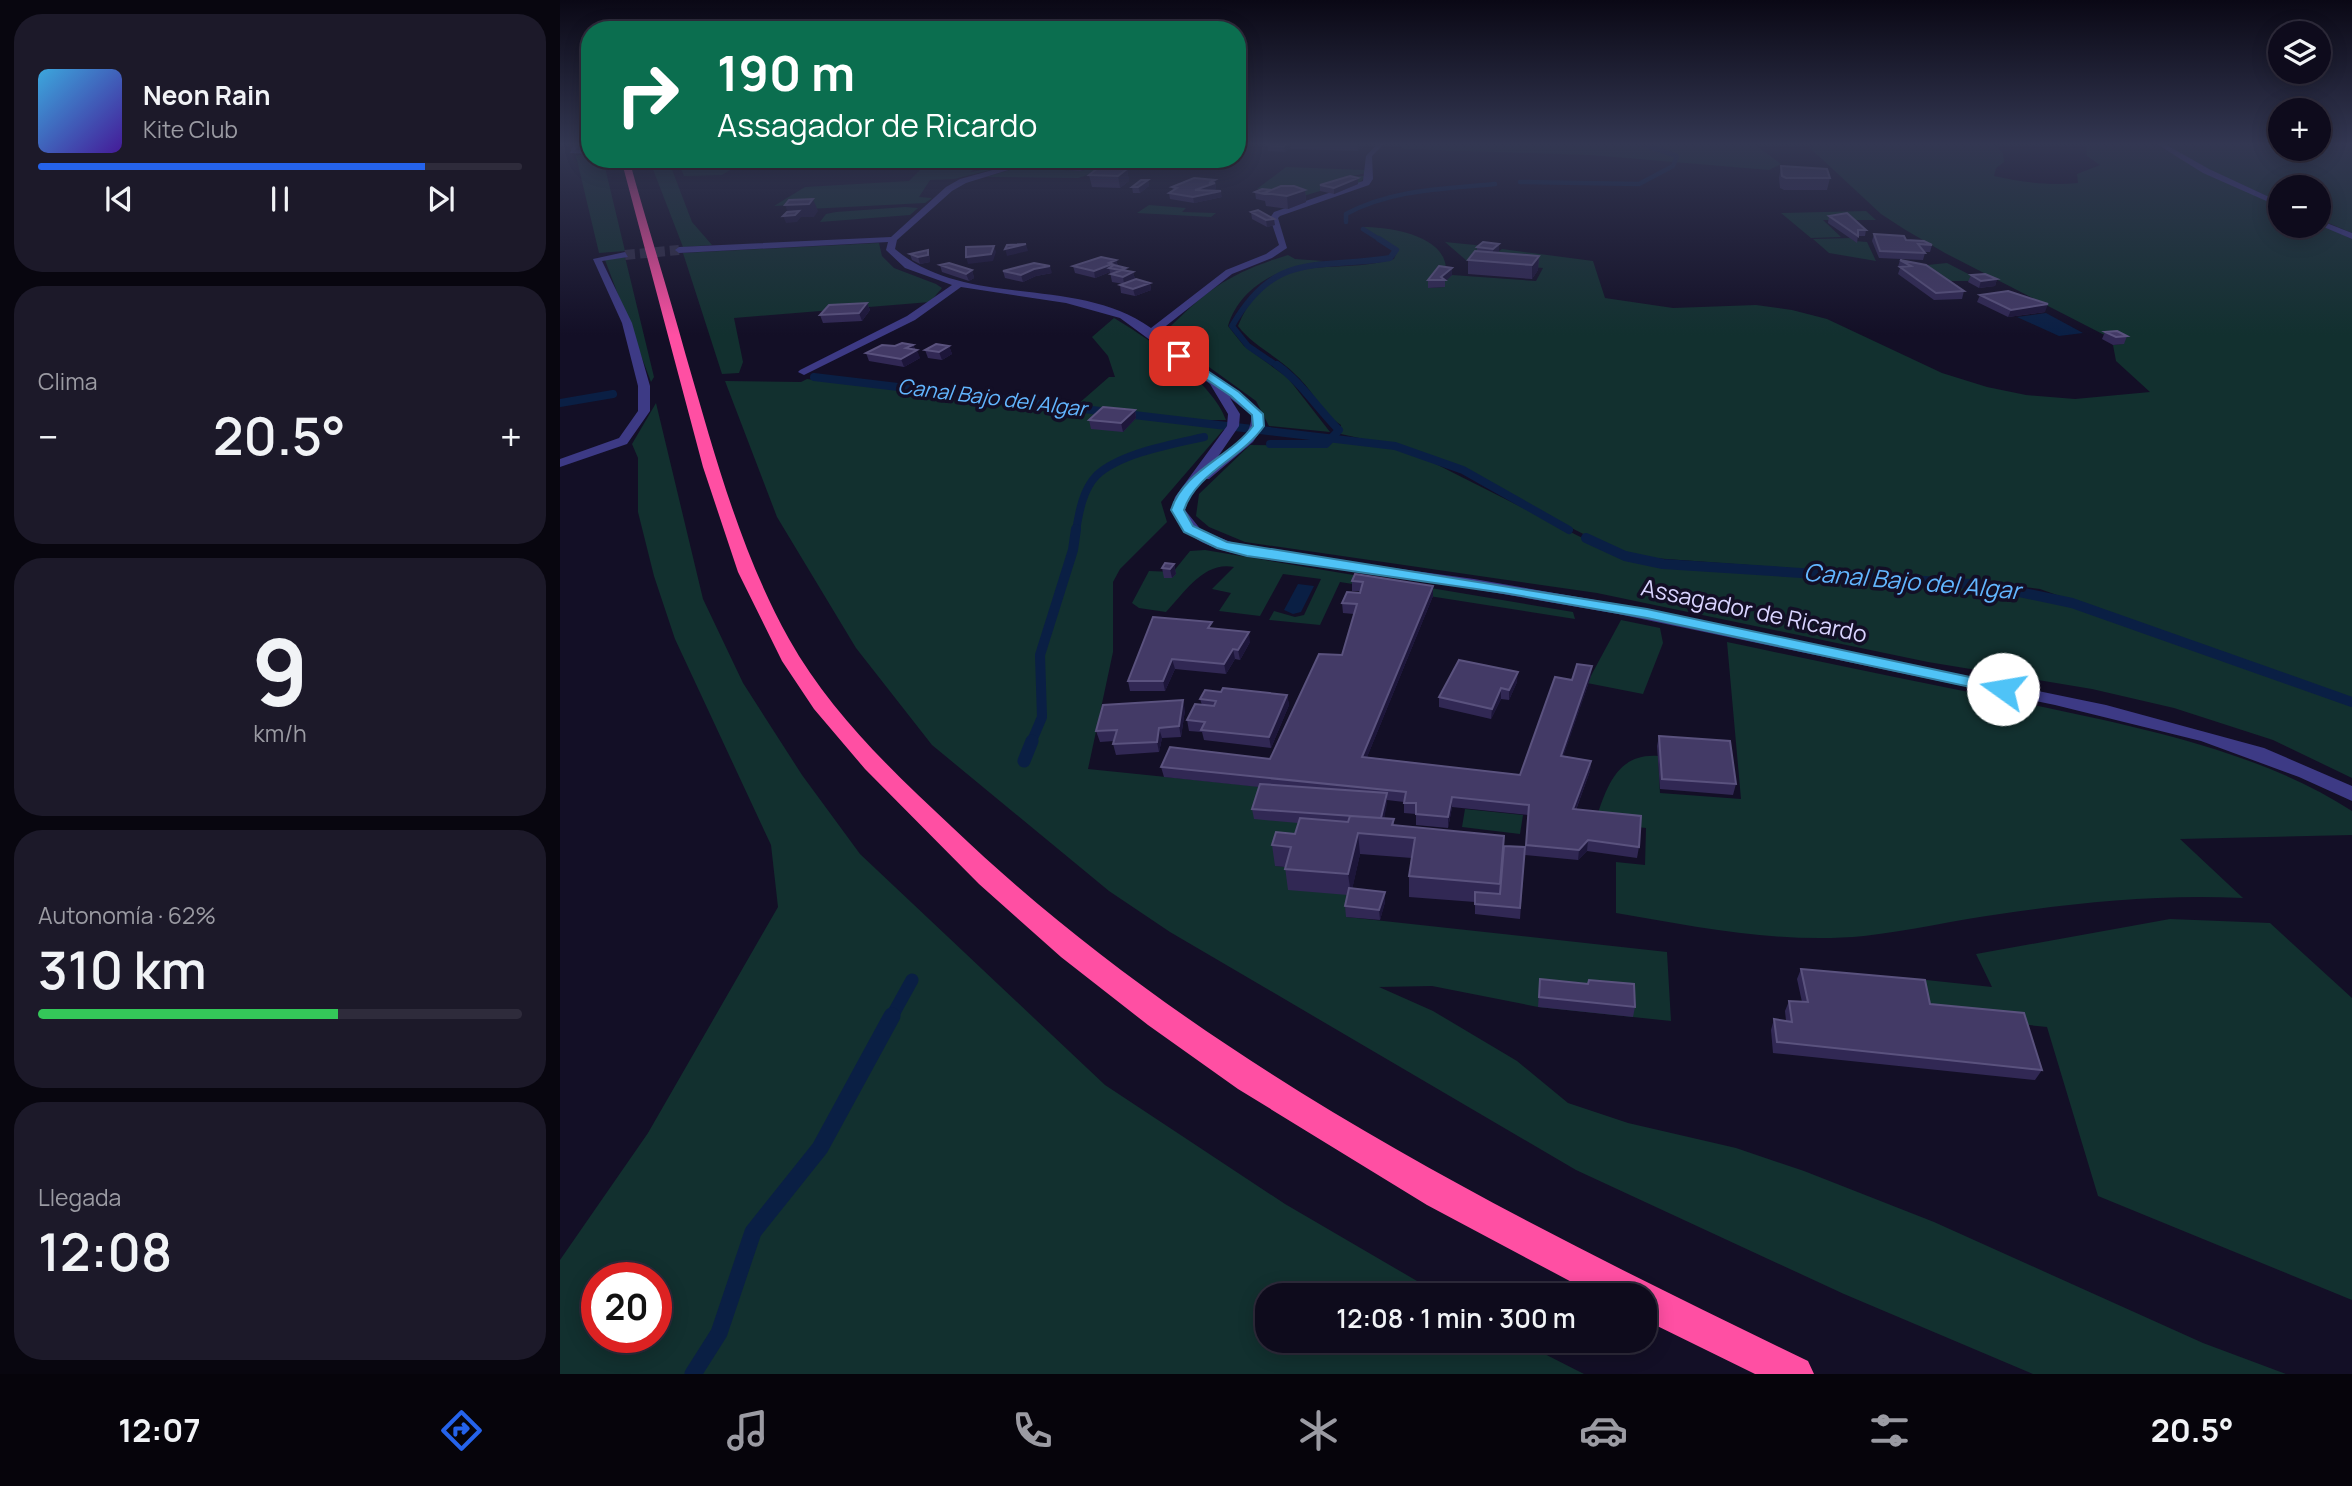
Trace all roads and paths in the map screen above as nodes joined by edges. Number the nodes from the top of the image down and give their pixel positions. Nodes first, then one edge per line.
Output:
1 (638, 207) edge
2 (927, 207) edge
3 (1297, 207) edge
4 (2331, 227) edge
5 (2352, 236) edge
6 (893, 239) junction
7 (679, 250) tunnel mouth
8 (625, 255) tunnel mouth
9 (960, 285) junction
10 (1152, 333) junction
11 (804, 372) dead end
12 (1216, 384) junction
13 (560, 463) edge
14 (1192, 484) junction
15 (2352, 794) edge
16 (1610, 1283) edge
17 (1657, 1307) edge
18 (1795, 1374) edge

1 - 16 highway
2 - 6 street
3 - 10 street
4 - 5 street
6 - 7 street
6 - 9 street, Assagador de Ricardo
8 - 13 street
9 - 10 street, Assagador de Ricardo
9 - 11 street
10 - 12 street, Assagador de Ricardo
12 - 14 street, Assagador de Ricardo
12 - 14 street, Assagador de Ricardo
14 - 15 street, Assagador de Ricardo
17 - 18 highway

